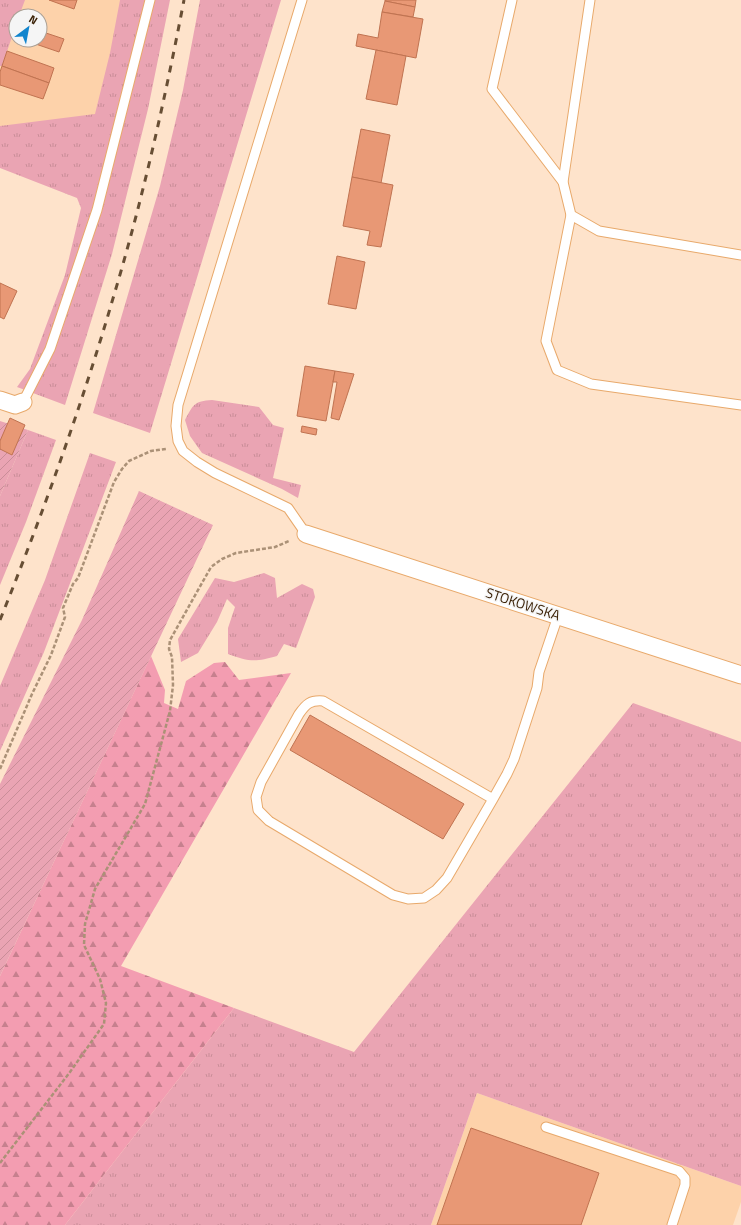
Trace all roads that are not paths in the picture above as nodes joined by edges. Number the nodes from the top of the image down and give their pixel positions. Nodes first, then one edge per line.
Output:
1 (150, 0) edge
2 (302, 0) edge
3 (512, 0) edge
4 (590, 0) edge
5 (563, 182) junction
6 (571, 215) junction
7 (741, 254) edge
8 (0, 400) edge
9 (23, 402) joint
10 (741, 404) edge
11 (306, 534) joint
12 (558, 616) junction
13 (741, 675) edge
14 (493, 799) junction
15 (546, 1127) dead end
16 (672, 1225) edge

1 - 9 lane
2 - 11 lane
3 - 5 lane
4 - 5 lane
5 - 6 lane
6 - 7 lane
6 - 10 lane
8 - 9 street
11 - 12 street, STOKOWSKA
12 - 13 street, STOKOWSKA
12 - 14 lane
14 - 14 lane
15 - 16 lane

